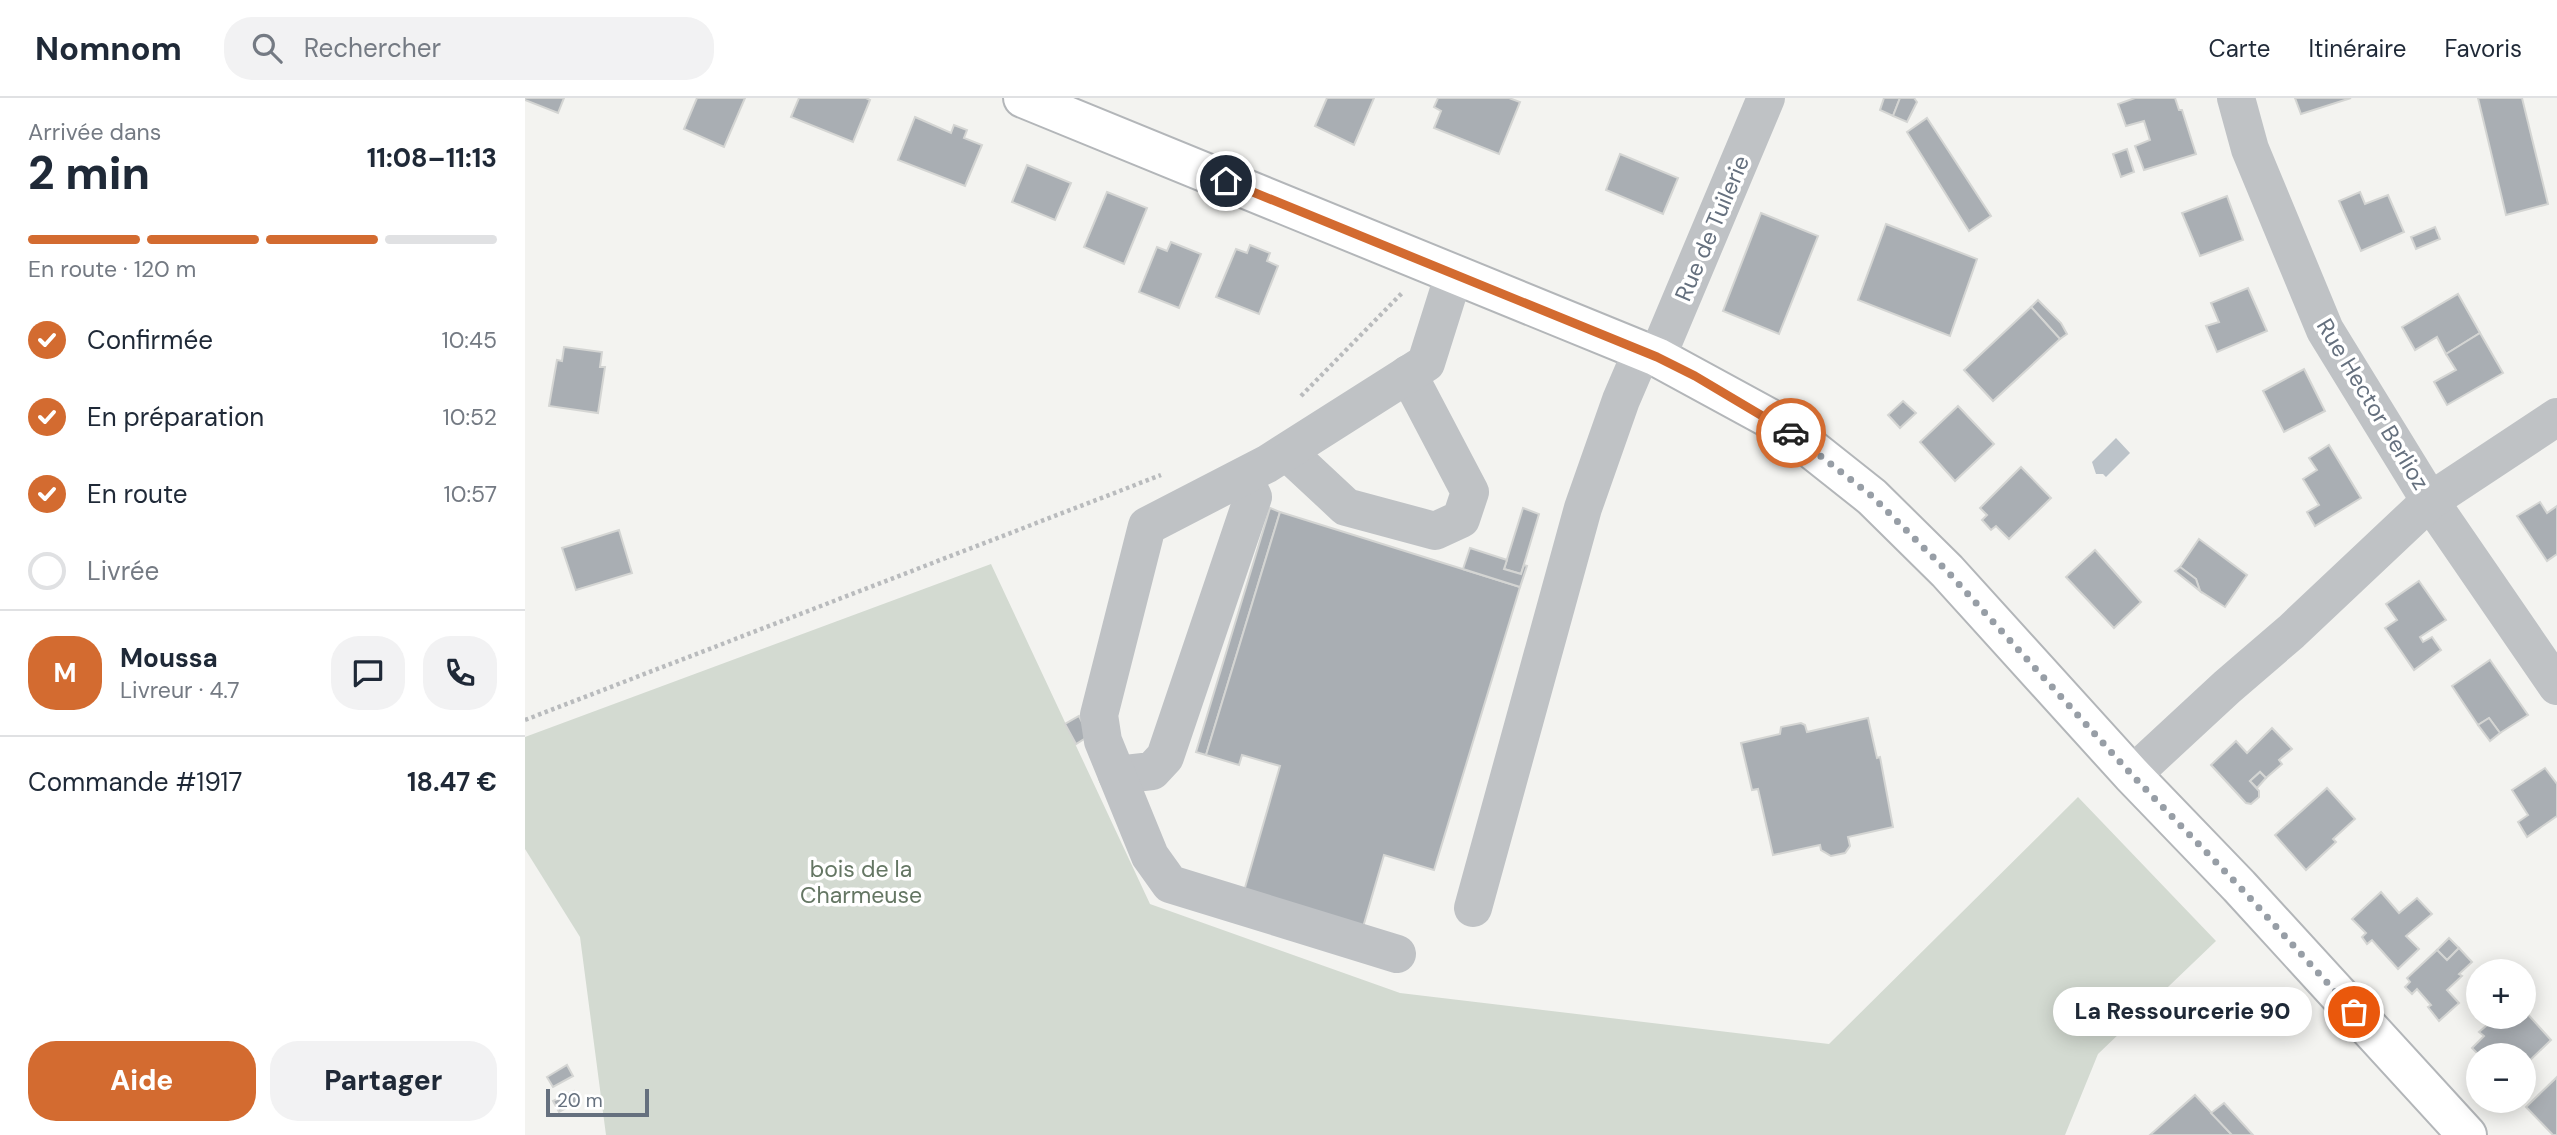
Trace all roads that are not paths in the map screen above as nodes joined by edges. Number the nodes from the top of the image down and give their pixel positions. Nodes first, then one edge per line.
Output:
1 (1023, 98) edge
2 (1766, 98) edge
3 (2236, 98) edge
4 (1442, 270) junction
5 (1650, 354) junction
6 (1408, 374) junction
7 (2557, 417) edge
8 (1287, 452) junction
9 (1243, 477) junction
10 (2430, 501) junction
11 (2557, 686) edge
12 (1117, 775) junction
13 (2132, 775) junction
14 (1473, 908) dead end
15 (1397, 954) dead end
16 (2467, 1135) edge

1 - 4 main road
2 - 5 street, Rue de Tuilerie
3 - 10 street, Rue Hector Berlioz
4 - 5 main road
4 - 6 street
5 - 13 main road
5 - 14 street, Rue de Tuilerie
6 - 8 street
6 - 8 street
7 - 10 street
8 - 9 street
9 - 12 street
9 - 12 street
10 - 11 street, Rue Hector Berlioz
10 - 13 street
12 - 15 street
13 - 16 main road

